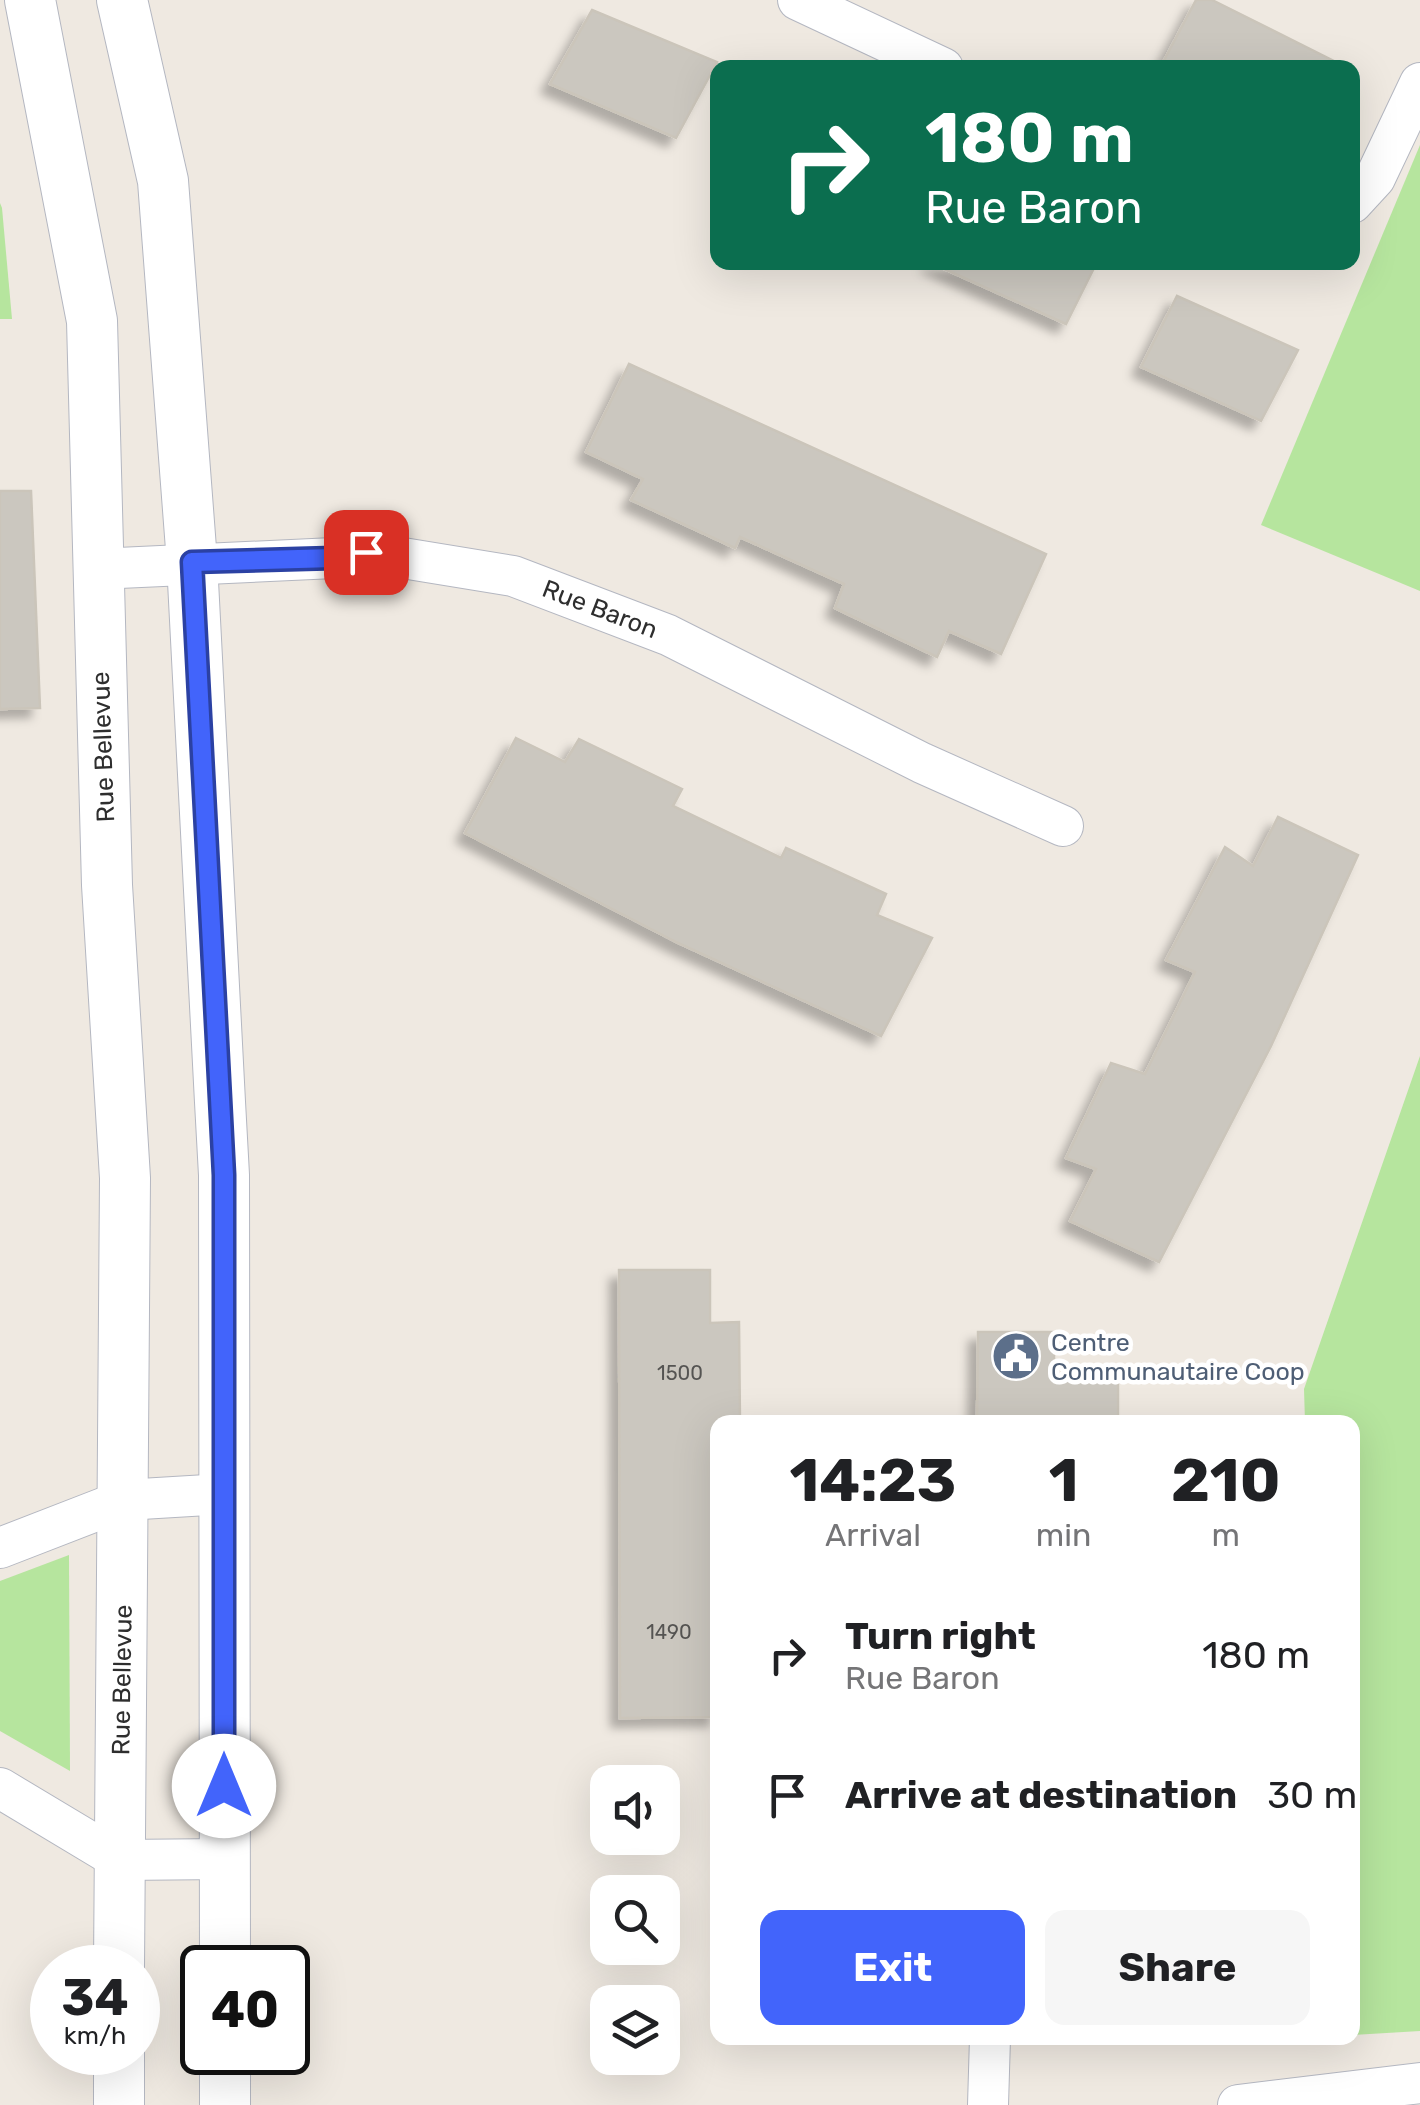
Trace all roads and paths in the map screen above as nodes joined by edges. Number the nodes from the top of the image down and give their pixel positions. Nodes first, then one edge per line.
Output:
1 (30, 0) edge
2 (122, 0) edge
3 (798, 0) edge
4 (926, 60) edge
5 (1420, 83) edge
6 (1360, 195) edge
7 (192, 562) junction
8 (97, 568) junction
9 (1064, 826) dead end
10 (224, 1494) junction
11 (124, 1500) junction
12 (0, 1548) edge
13 (0, 1788) edge
14 (225, 1859) junction
15 (120, 1860) junction
16 (120, 1945) edge
17 (225, 1945) edge
18 (990, 2045) edge
19 (119, 2075) edge
20 (225, 2075) edge
21 (1420, 2083) edge
22 (118, 2105) edge
23 (225, 2105) edge
24 (988, 2105) edge
25 (1238, 2105) edge

1 - 8 street, Rue Bellevue
2 - 7 street
3 - 4 street
5 - 6 street
7 - 8 street, Rue Baron
7 - 9 street, Rue Baron
7 - 10 street
8 - 11 street, Rue Bellevue
10 - 11 street
10 - 14 street
11 - 12 street
11 - 15 street, Rue Bellevue
13 - 15 street
14 - 15 street
14 - 17 street
15 - 16 street, Rue Bellevue
18 - 24 street
19 - 22 street
20 - 23 street
21 - 25 street

